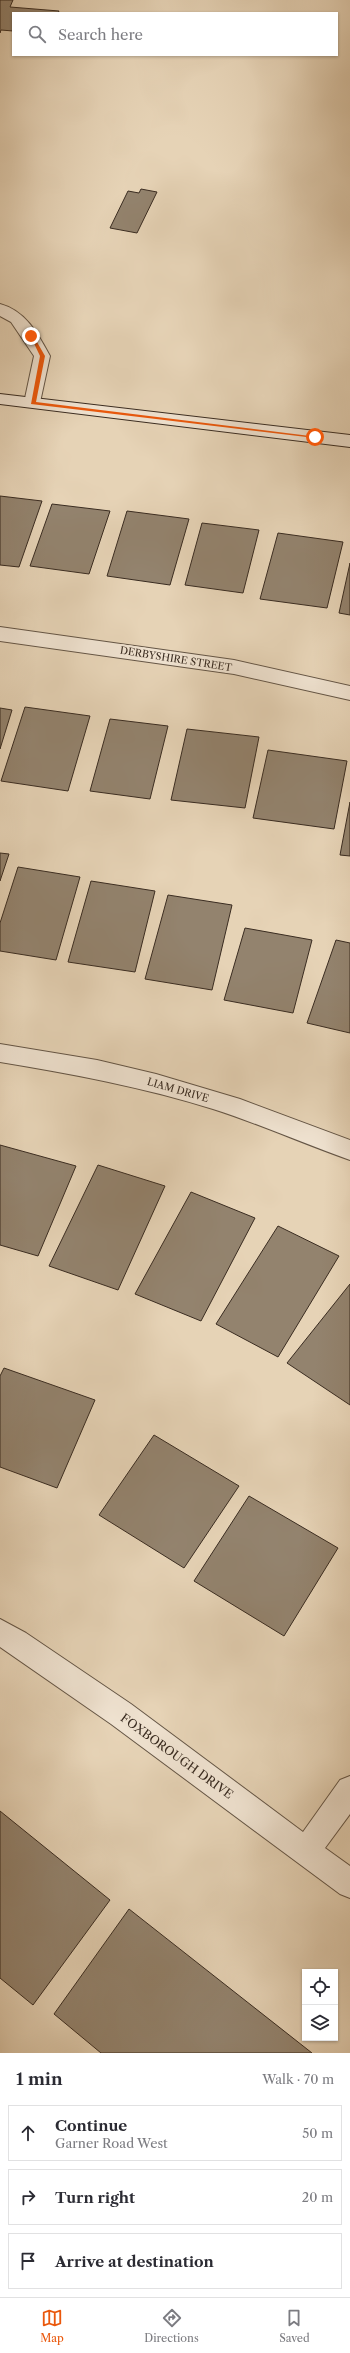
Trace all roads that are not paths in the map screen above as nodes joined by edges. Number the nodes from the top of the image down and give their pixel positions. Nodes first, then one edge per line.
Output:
1 (0, 309) edge
2 (0, 399) edge
3 (33, 403) junction
4 (350, 441) edge
5 (0, 634) edge
6 (350, 693) edge
7 (0, 1053) edge
8 (350, 1150) edge
9 (0, 1632) edge
10 (350, 1790) edge
11 (306, 1851) junction
12 (350, 1884) edge

1 - 3 street
2 - 3 street
3 - 4 street
5 - 6 street, DERBYSHIRE STREET
7 - 8 street, LIAM DRIVE
9 - 11 street, FOXBOROUGH DRIVE
10 - 11 street
11 - 12 street, FOXBOROUGH DRIVE

